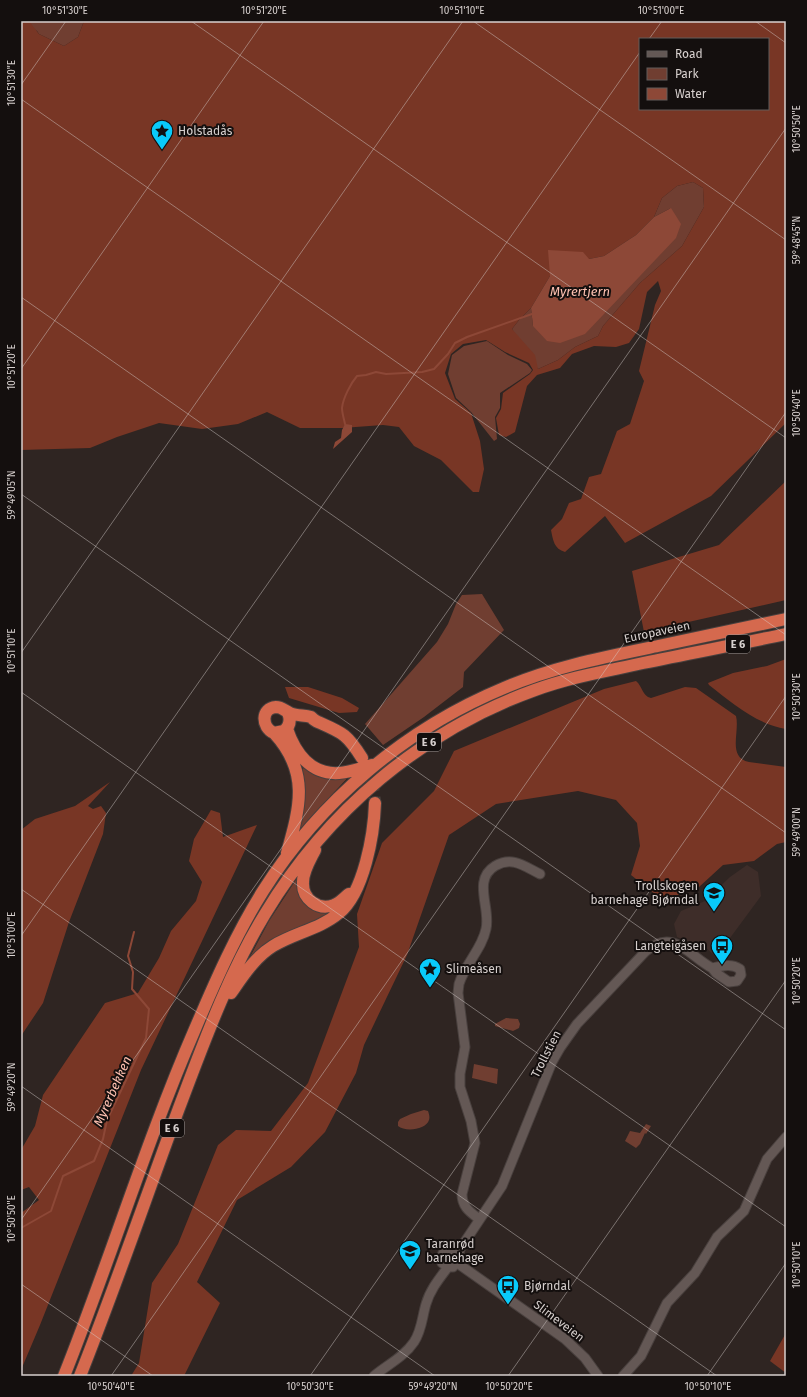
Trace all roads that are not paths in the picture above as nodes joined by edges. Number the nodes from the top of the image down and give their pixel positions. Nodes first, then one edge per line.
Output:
1 (786, 619) edge
2 (786, 634) edge
3 (288, 722) junction
4 (274, 733) junction
5 (362, 758) tunnel mouth
6 (377, 763) junction
7 (375, 802) tunnel mouth
8 (321, 836) junction
9 (285, 860) junction
10 (540, 874) dead end
11 (357, 886) junction
12 (712, 968) dead end
13 (214, 1018) junction
14 (786, 1137) edge
15 (479, 1219) junction
16 (459, 1254) junction
17 (460, 1265) junction
18 (448, 1267) junction
19 (64, 1376) edge
20 (80, 1376) edge
21 (374, 1376) edge
22 (598, 1376) edge
23 (623, 1376) edge

1 - 6 highway, Europaveien / E 6
2 - 8 highway, E 6
3 - 4 highway, E 6
3 - 4 highway, E 6
3 - 5 highway, E 6
3 - 6 highway, E 6
4 - 9 highway, E 6
6 - 9 highway, E 6
7 - 11 highway, E 6
8 - 11 highway, E 6
8 - 13 highway, E 6
9 - 19 highway, E 6
10 - 15 street
11 - 13 highway, E 6
12 - 15 street, Trollstien
13 - 20 highway, E 6
14 - 23 street
15 - 16 street, Trollstien
16 - 17 street
16 - 18 street
17 - 18 street
17 - 22 street, Slimeveien
18 - 21 street

